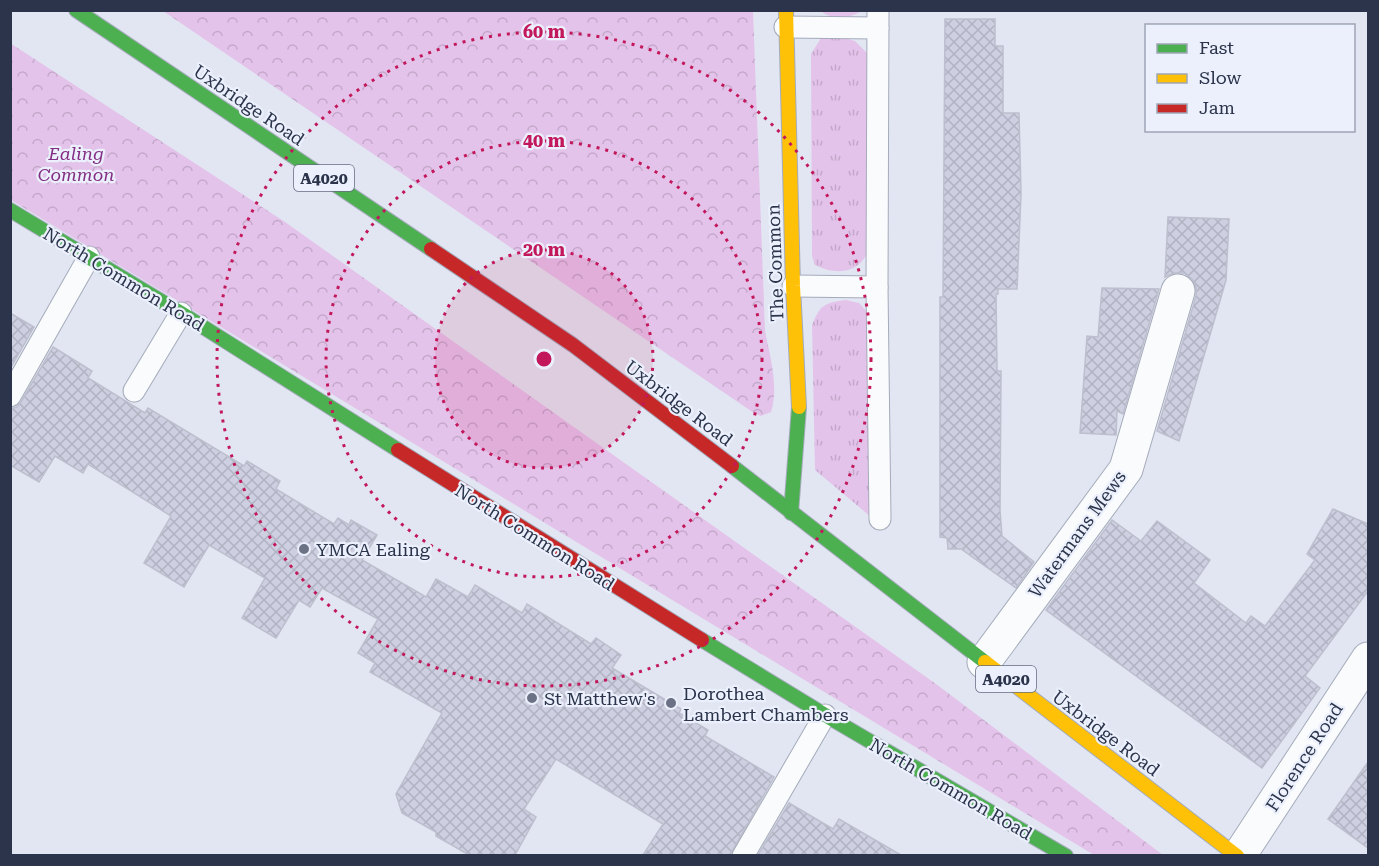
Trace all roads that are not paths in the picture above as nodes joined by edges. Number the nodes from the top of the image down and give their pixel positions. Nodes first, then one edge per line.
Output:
1 (76, 10) edge
2 (785, 19) edge
3 (878, 19) edge
4 (10, 210) edge
5 (89, 257) junction
6 (793, 286) junction
7 (878, 287) junction
8 (1178, 291) dead end
9 (180, 313) junction
10 (134, 391) dead end
11 (10, 396) edge
12 (791, 513) junction
13 (880, 519) dead end
14 (1368, 659) edge
15 (984, 662) junction
16 (825, 715) junction
17 (1227, 853) edge
18 (743, 855) edge
19 (1066, 855) edge

1 - 12 street, Uxbridge Road / A4020
2 - 3 lane
2 - 6 street, The Common
3 - 7 lane
4 - 5 street, North Common Road
5 - 9 street, North Common Road
5 - 11 lane
6 - 7 lane
6 - 12 street, The Common
7 - 13 lane
8 - 15 street, Watermans Mews
9 - 10 lane
9 - 16 street, North Common Road
12 - 15 street, Uxbridge Road / A4020
14 - 17 street, Florence Road
15 - 17 street, Uxbridge Road / A4020
16 - 18 lane
16 - 19 street, North Common Road

